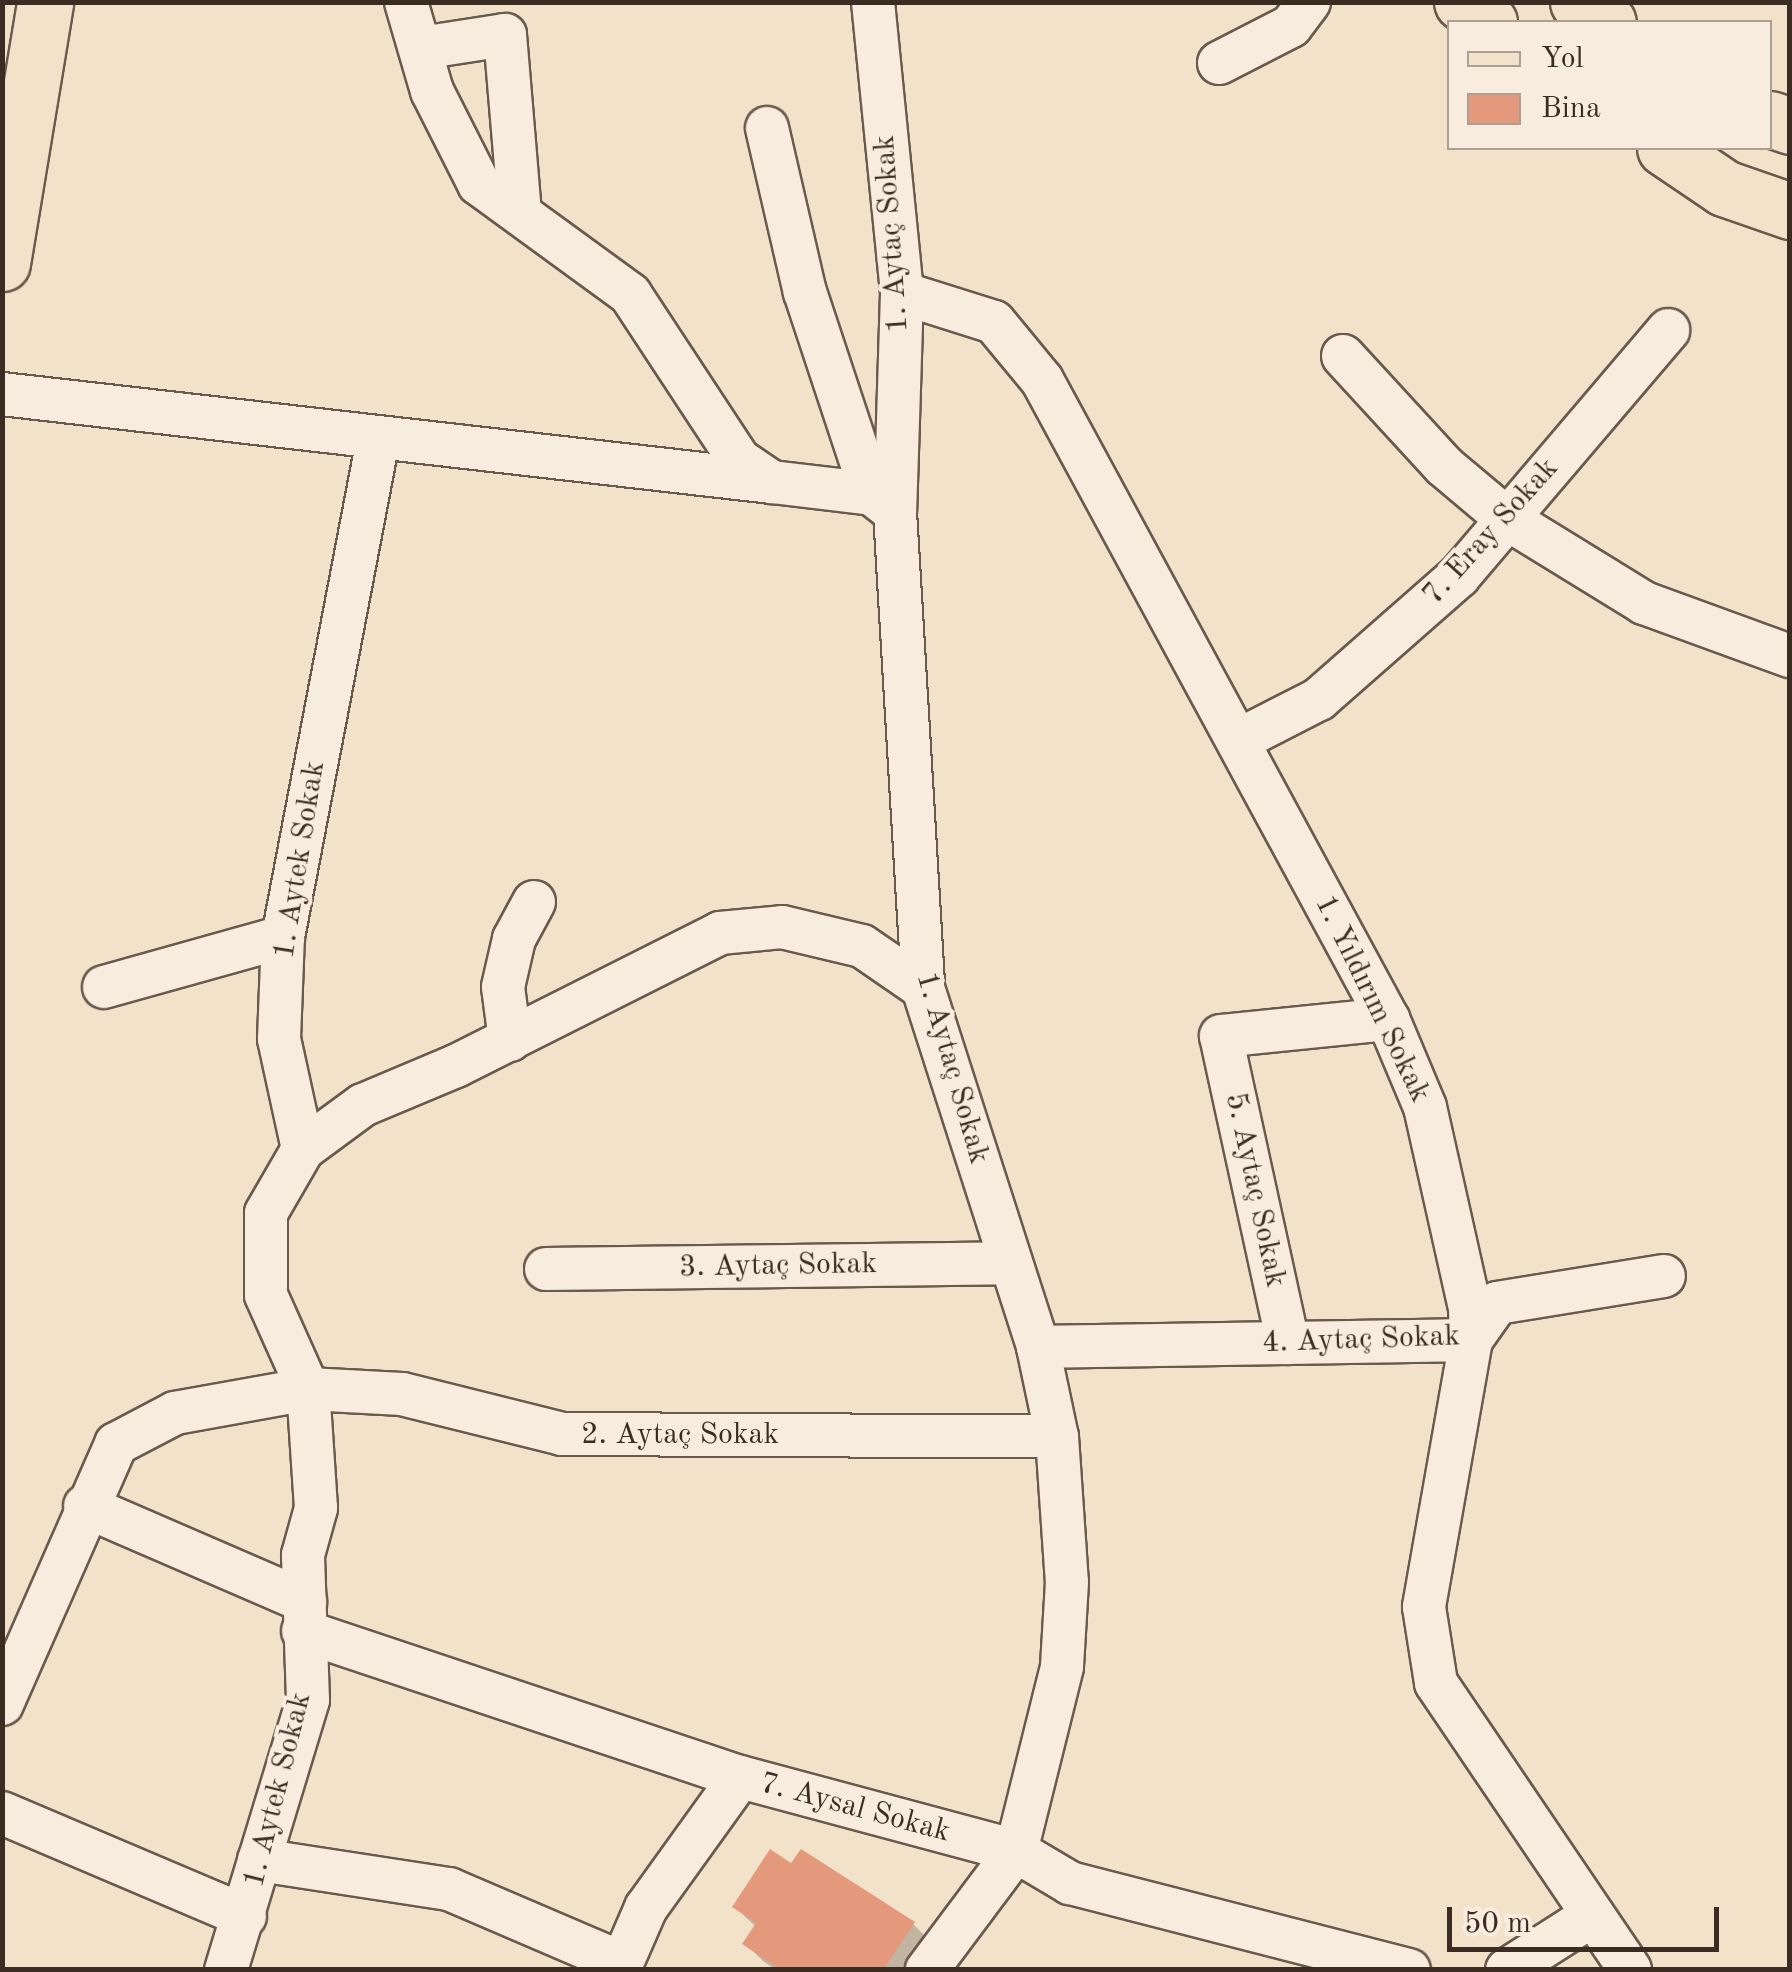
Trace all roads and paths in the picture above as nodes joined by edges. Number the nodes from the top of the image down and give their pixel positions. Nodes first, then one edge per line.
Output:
1 (46, 2) edge
2 (406, 2) edge
3 (872, 2) edge
4 (1308, 2) edge
5 (1462, 2) edge
6 (1578, 2) edge
7 (1486, 20) edge
8 (1605, 20) edge
9 (421, 48) junction
10 (1219, 63) dead end
11 (767, 128) dead end
12 (1668, 150) edge
13 (520, 212) junction
14 (1790, 212) edge
15 (2, 264) edge
16 (902, 293) junction
17 (1668, 330) dead end
18 (1343, 356) dead end
19 (2, 394) edge
20 (378, 440) junction
21 (772, 482) junction
22 (883, 503) junction
23 (1506, 518) junction
24 (1790, 656) edge
25 (1240, 739) junction
26 (534, 902) dead end
27 (283, 937) junction
28 (104, 986) dead end
29 (923, 988) junction
30 (1388, 1019) junction
31 (510, 1040) junction
32 (303, 1149) junction
33 (1010, 1264) junction
34 (546, 1269) dead end
35 (1664, 1276) dead end
36 (1472, 1340) junction
37 (1288, 1343) junction
38 (1038, 1347) junction
39 (308, 1389) junction
40 (1057, 1437) junction
41 (85, 1506) junction
42 (304, 1616) junction
43 (2, 1704) edge
44 (740, 1778) junction
45 (2, 1813) edge
46 (1016, 1851) junction
47 (259, 1860) junction
48 (1593, 1915) junction
49 (245, 1916) junction
50 (619, 1966) edge
51 (226, 1970) edge
52 (927, 1970) edge
53 (1409, 1970) edge
54 (1507, 1970) edge
55 (1630, 1970) edge

1 - 15 main road
2 - 9 street
3 - 16 street, 1. Aytaç Sokak
4 - 10 street
5 - 7 main road
6 - 8 main road
9 - 13 street
9 - 13 street
11 - 22 street
12 - 14 main road
13 - 21 street
16 - 22 street, 1. Aytaç Sokak
16 - 25 street, 1. Yıldırım Sokak
17 - 23 street, 7. Eray Sokak
18 - 23 street
19 - 20 street
20 - 21 street
20 - 27 street, 1. Aytek Sokak
21 - 22 street
22 - 29 street, 1. Aytaç Sokak
23 - 24 street
23 - 25 street, 7. Eray Sokak
25 - 30 street, 1. Yıldırım Sokak
26 - 31 street
27 - 28 street
27 - 32 street, 1. Aytek Sokak
29 - 31 street
29 - 33 street, 1. Aytaç Sokak
30 - 36 street, 1. Yıldırım Sokak
30 - 37 street, 5. Aytaç Sokak
31 - 32 street
32 - 39 street, 1. Aytek Sokak
33 - 34 street, 3. Aytaç Sokak
33 - 38 street, 1. Aytaç Sokak
35 - 36 street, 4. Aytaç Sokak
36 - 37 street, 4. Aytaç Sokak
36 - 48 street, 1. Yıldırım Sokak
37 - 38 street, 4. Aytaç Sokak
38 - 40 street, 1. Aytaç Sokak
39 - 40 street, 2. Aytaç Sokak
39 - 41 street, 2. Aytaç Sokak
39 - 42 street, 1. Aytek Sokak
40 - 46 street, 1. Aytaç Sokak
41 - 42 street, 7. Aysal Sokak
41 - 43 street
42 - 44 street, 7. Aysal Sokak
42 - 47 street, 1. Aytek Sokak
44 - 46 street, 7. Aysal Sokak
44 - 50 street
45 - 49 street
46 - 52 street, 1. Aytaç Sokak
46 - 53 street, 7. Aysal Sokak
47 - 49 street, 1. Aytek Sokak
47 - 50 street
48 - 54 street
48 - 55 street, 1. Yıldırım Sokak
49 - 51 street, 1. Aytek Sokak

